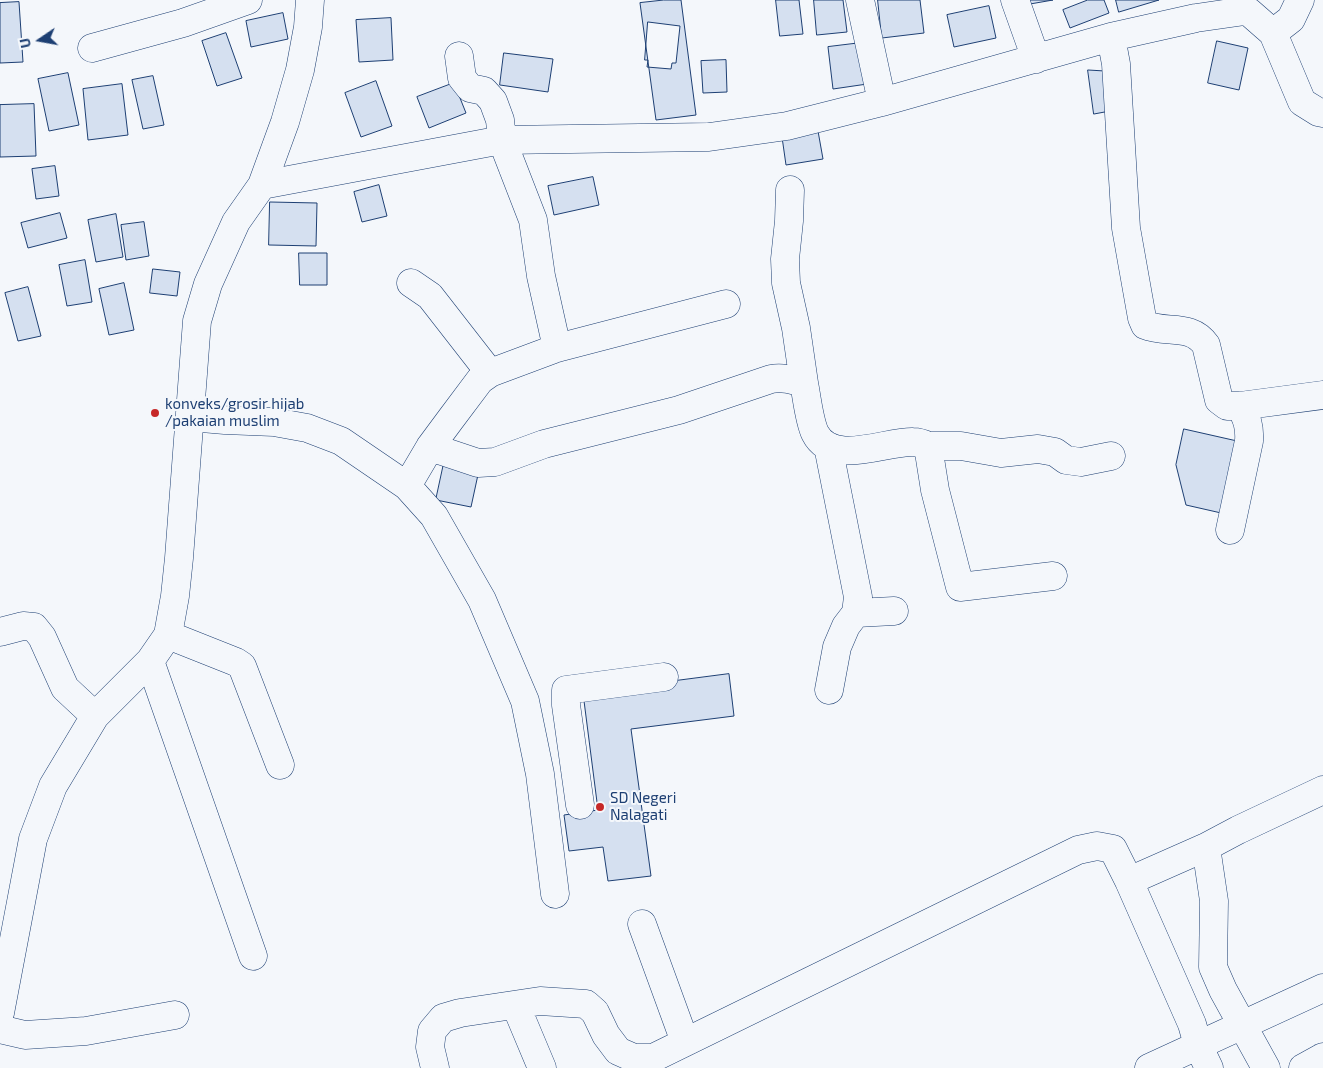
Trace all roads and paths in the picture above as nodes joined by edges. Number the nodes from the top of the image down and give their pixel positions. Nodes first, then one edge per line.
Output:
1 (248, 0) edge
2 (310, 0) edge
3 (860, 0) edge
4 (1015, 0) edge
5 (1300, 0) edge
6 (1273, 33) junction
7 (1111, 37) junction
8 (92, 48) dead end
9 (459, 56) dead end
10 (1036, 59) junction
11 (882, 102) junction
12 (1323, 113) edge
13 (502, 140) junction
14 (262, 185) junction
15 (790, 190) dead end
16 (411, 283) dead end
17 (726, 304) dead end
18 (556, 348) junction
19 (490, 373) junction
20 (804, 383) junction
21 (1323, 395) edge
22 (1240, 406) junction
23 (190, 417) junction
24 (828, 446) junction
25 (928, 446) junction
26 (430, 448) junction
27 (1110, 456) dead end
28 (406, 486) junction
29 (1230, 530) dead end
30 (1053, 576) dead end
31 (894, 611) dead end
32 (856, 614) junction
33 (0, 632) edge
34 (168, 635) junction
35 (150, 660) junction
36 (664, 677) dead end
37 (566, 690) junction
38 (829, 690) dead end
39 (525, 701) junction
40 (95, 716) junction
41 (280, 764) dead end
42 (1323, 790) edge
43 (580, 804) dead end
44 (1206, 847) junction
45 (1129, 881) junction
46 (555, 894) dead end
47 (642, 924) dead end
48 (253, 956) dead end
49 (1213, 967) junction
50 (1174, 985) junction
51 (1323, 988) edge
52 (516, 1006) junction
53 (0, 1013) edge
54 (175, 1015) dead end
55 (1242, 1025) junction
56 (0, 1029) edge
57 (684, 1042) junction
58 (1204, 1057) edge
59 (1323, 1057) edge
60 (655, 1063) edge
61 (435, 1068) edge
62 (542, 1068) edge
63 (1149, 1068) edge
64 (1266, 1068) edge
65 (1303, 1068) edge

1 - 8 street
2 - 14 street
3 - 11 street
4 - 10 street
5 - 6 street
6 - 7 street
6 - 12 street
7 - 10 street
7 - 22 street
9 - 13 street
10 - 11 street
11 - 13 street
13 - 14 street
13 - 18 street
14 - 23 street
15 - 20 street
16 - 19 street
17 - 18 street
18 - 19 street
19 - 26 street
20 - 24 street
20 - 26 street
21 - 22 street
22 - 29 street
23 - 28 street
23 - 34 street
24 - 25 street
24 - 32 street
25 - 27 street
25 - 30 street
26 - 28 street
28 - 39 street
31 - 32 street
32 - 38 street
33 - 40 street
34 - 35 street
34 - 41 street
35 - 40 street
35 - 48 street
36 - 37 street
37 - 39 street
37 - 43 street
39 - 46 street
40 - 53 street
42 - 44 street
44 - 45 street
44 - 49 street
45 - 50 street
45 - 57 street
47 - 57 street
49 - 50 street
49 - 55 street
50 - 58 street
51 - 55 street
52 - 60 street
52 - 61 street
52 - 62 street
54 - 56 street
55 - 58 street
55 - 64 street
57 - 60 street
58 - 63 street
59 - 65 street

